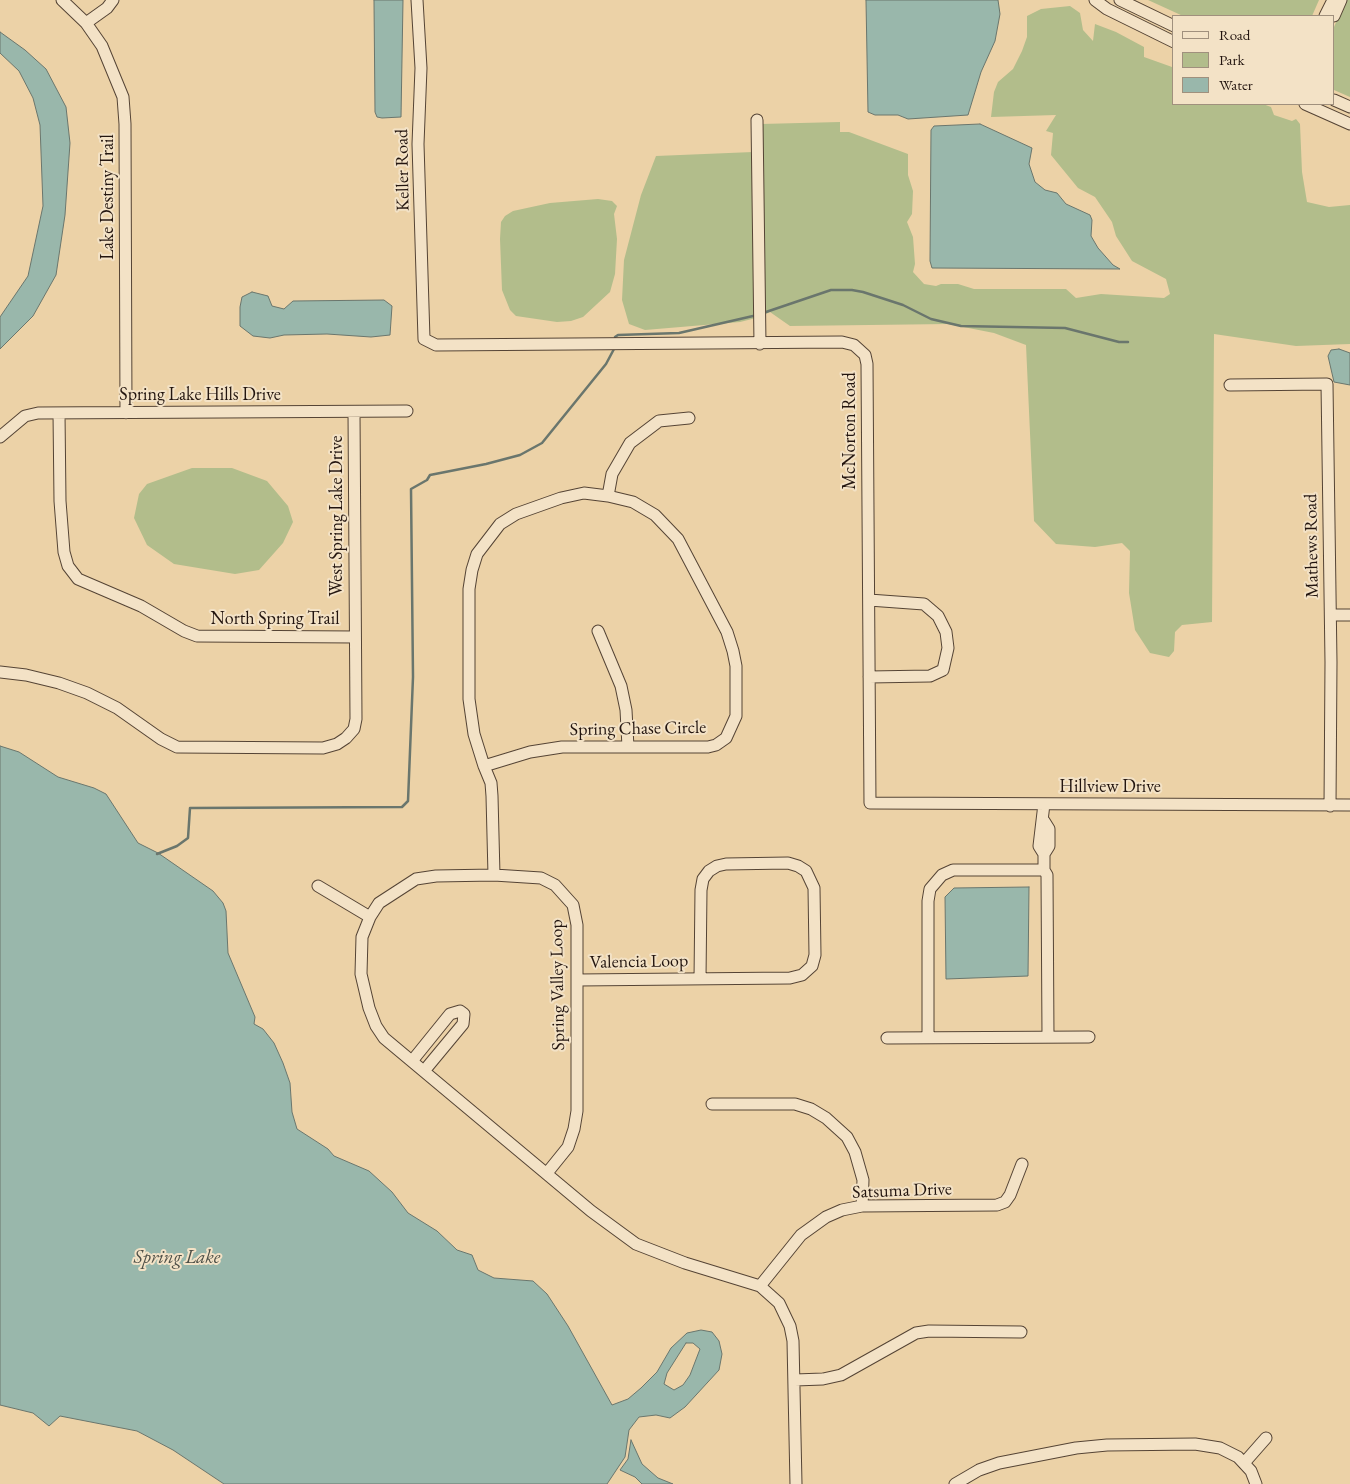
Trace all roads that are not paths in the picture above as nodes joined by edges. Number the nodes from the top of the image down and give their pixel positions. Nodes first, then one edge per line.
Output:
1 (62, 0) edge
2 (113, 0) edge
3 (416, 0) edge
4 (1095, 0) edge
5 (1120, 0) edge
6 (1333, 0) edge
7 (1341, 0) edge
8 (1326, 15) edge
9 (1334, 15) edge
10 (86, 23) junction
11 (1172, 25) edge
12 (1172, 41) edge
13 (1335, 100) edge
14 (1307, 105) edge
15 (1350, 107) edge
16 (757, 120) dead end
17 (1350, 124) edge
18 (424, 340) joint
19 (760, 344) junction
20 (1230, 385) dead end
21 (407, 411) dead end
22 (354, 412) junction
23 (59, 413) junction
24 (126, 413) junction
25 (689, 418) dead end
26 (0, 437) edge
27 (608, 496) junction
28 (869, 600) junction
29 (1331, 615) junction
30 (1350, 615) edge
31 (598, 631) dead end
32 (355, 637) junction
33 (0, 672) edge
34 (869, 677) junction
35 (628, 747) junction
36 (484, 766) junction
37 (870, 803) joint
38 (1044, 804) junction
39 (1350, 805) edge
40 (1330, 806) junction
41 (1044, 870) junction
42 (494, 875) junction
43 (318, 886) dead end
44 (370, 917) junction
45 (700, 978) junction
46 (578, 980) junction
47 (887, 1038) dead end
48 (928, 1038) junction
49 (1048, 1038) junction
50 (1089, 1038) dead end
51 (412, 1061) junction
52 (424, 1071) junction
53 (712, 1104) dead end
54 (1022, 1164) dead end
55 (548, 1173) junction
56 (862, 1206) junction
57 (760, 1286) junction
58 (1021, 1332) dead end
59 (795, 1380) junction
60 (1266, 1438) dead end
61 (1244, 1463) junction
62 (796, 1484) edge
63 (955, 1484) edge
64 (1256, 1484) edge

1 - 10 street, Lake Destiny Trail
2 - 10 street
3 - 18 street, Keller Road
4 - 12 street
5 - 11 street
6 - 8 street
7 - 9 street
10 - 24 street, Lake Destiny Trail
13 - 15 street
14 - 17 street
16 - 19 street
18 - 19 street, McNorton Road
19 - 28 street, McNorton Road
20 - 29 street, Mathews Road
21 - 22 street, Spring Lake Hills Drive
22 - 24 street, Spring Lake Hills Drive
22 - 32 street, West Spring Lake Drive
23 - 24 street, Spring Lake Hills Drive
23 - 26 street, Spring Lake Hills Drive
23 - 32 street, North Spring Trail
25 - 27 street
27 - 35 street, Spring Chase Circle
27 - 36 street, Spring Chase Circle
28 - 34 street, McNorton Road
28 - 34 street
29 - 30 street
29 - 40 street, Mathews Road
31 - 35 street
32 - 33 street, West Spring Lake Drive
34 - 37 street, McNorton Road
35 - 36 street, Spring Chase Circle
36 - 42 street, Spring Chase Circle
37 - 38 street, Hillview Drive
38 - 40 street, Hillview Drive
38 - 41 street
39 - 40 street, Hillview Drive
41 - 48 street
41 - 49 street
42 - 44 street, Spring Valley Loop
42 - 46 street, Spring Valley Loop
43 - 44 street
44 - 51 street, Spring Valley Loop
45 - 45 street, Valencia Loop
45 - 46 street, Valencia Loop
46 - 55 street, Spring Valley Loop
47 - 48 street
48 - 49 street
49 - 50 street
51 - 52 street, Spring Valley Loop
51 - 52 street
52 - 55 street, Spring Valley Loop
53 - 56 street
54 - 56 street, Satsuma Drive
55 - 57 street
56 - 57 street, Satsuma Drive
57 - 59 street
58 - 59 street
59 - 62 street
60 - 61 street
61 - 63 street
61 - 64 street

